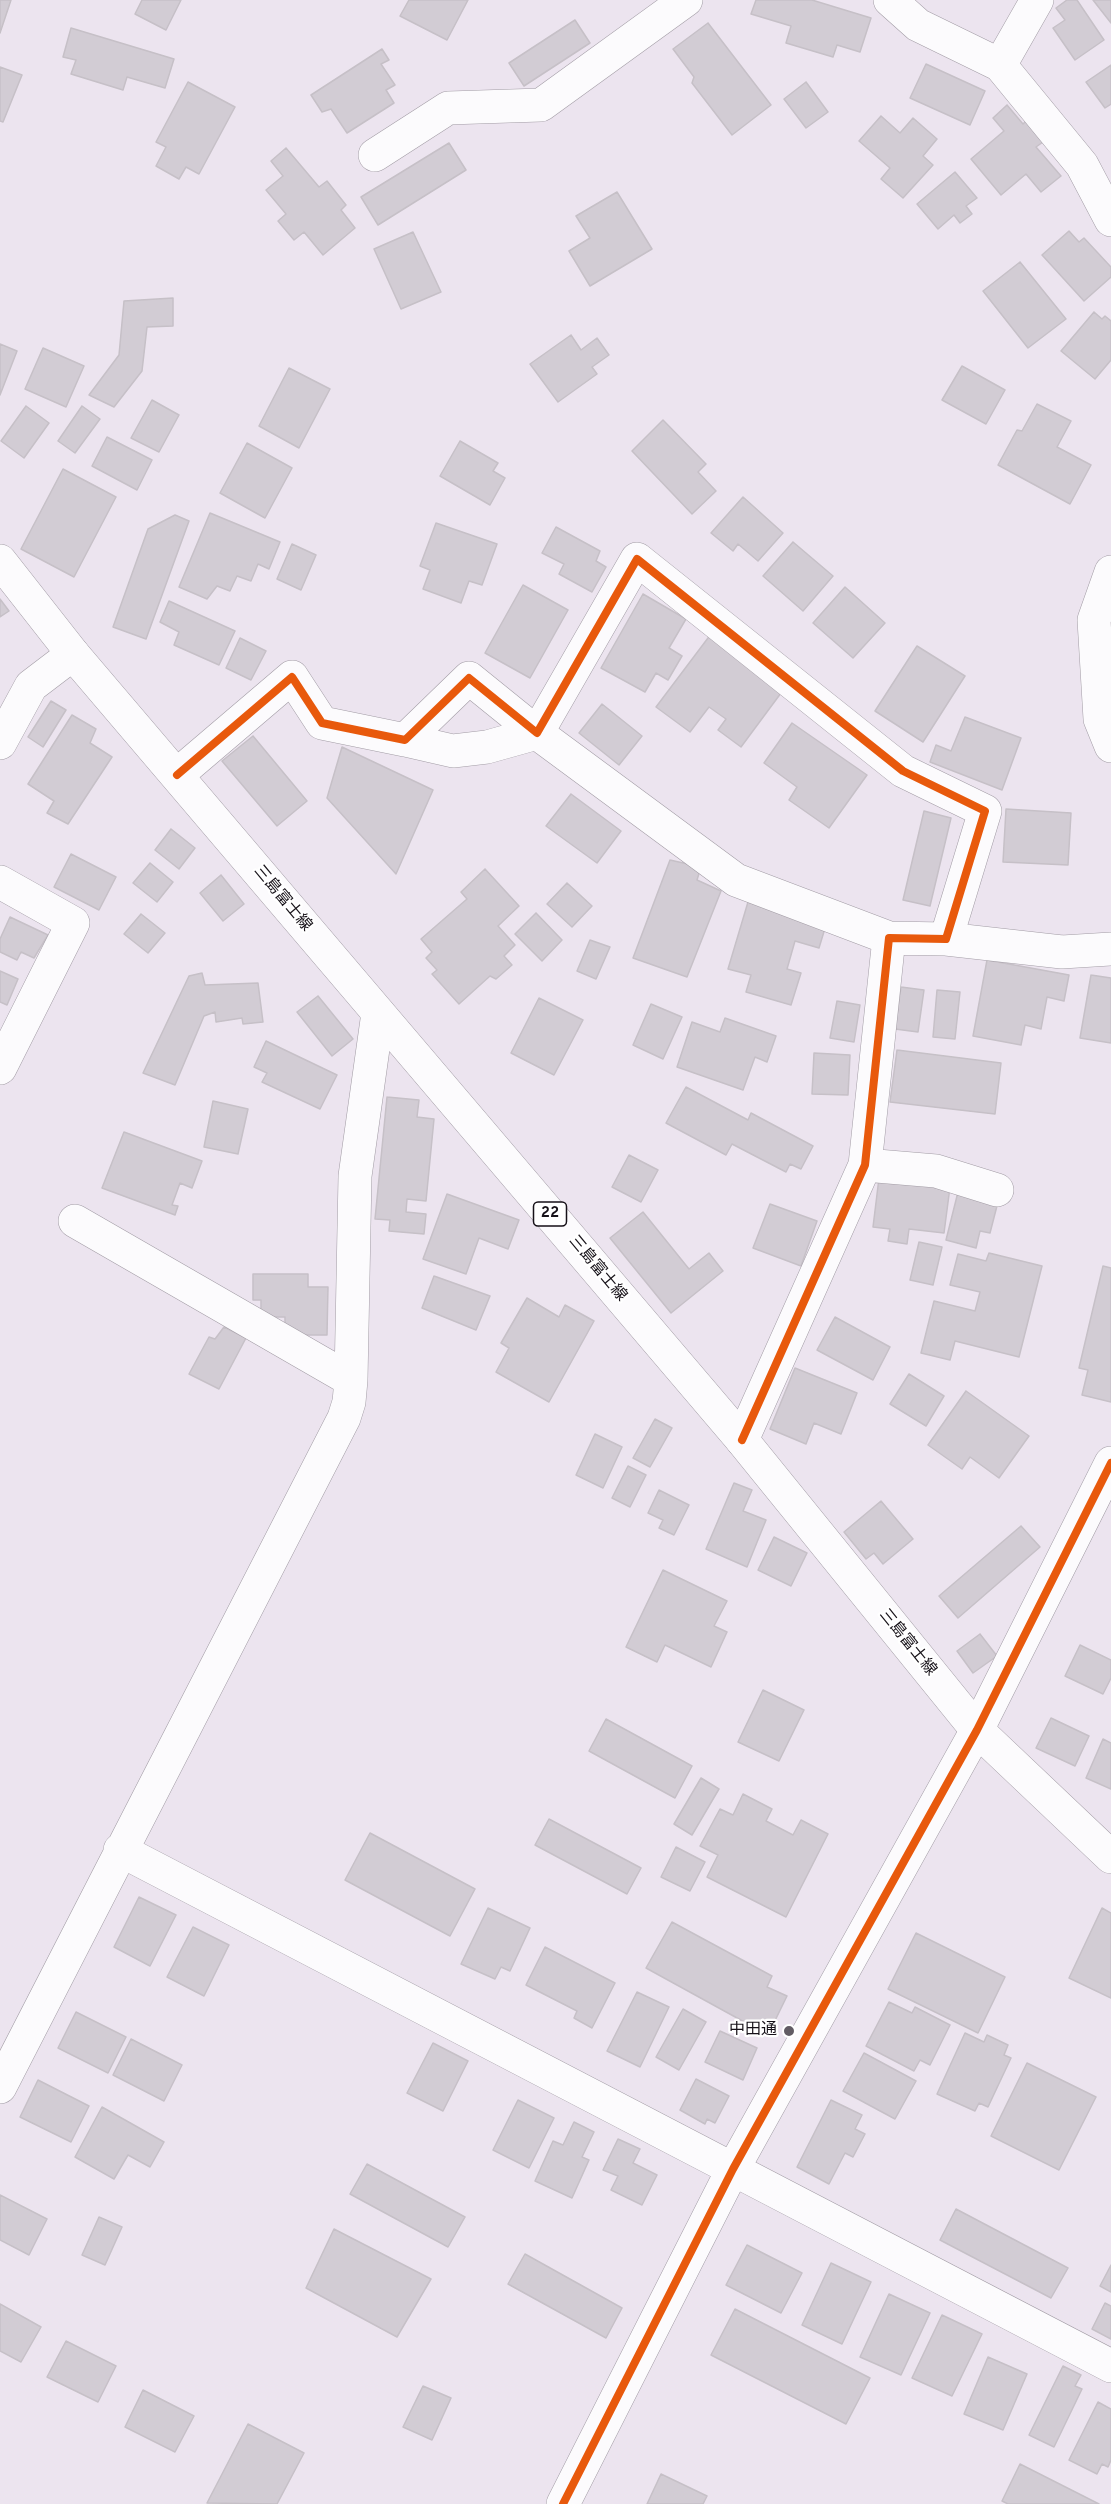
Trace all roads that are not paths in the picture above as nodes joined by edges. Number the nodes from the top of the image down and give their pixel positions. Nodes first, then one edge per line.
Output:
1 (686, 0) edge
2 (890, 0) edge
3 (1037, 0) edge
4 (1000, 65) junction
5 (375, 155) dead end
6 (1111, 220) edge
7 (0, 561) edge
8 (1111, 572) edge
9 (73, 654) junction
10 (537, 733) junction
11 (405, 740) junction
12 (0, 743) edge
13 (1111, 746) edge
14 (177, 776) junction
15 (0, 882) edge
16 (889, 938) junction
17 (945, 939) junction
18 (1111, 949) edge
19 (378, 1013) junction
20 (0, 1068) edge
21 (865, 1165) junction
22 (997, 1190) dead end
23 (75, 1221) dead end
24 (351, 1380) junction
25 (742, 1440) junction
26 (1111, 1462) edge
27 (977, 1730) junction
28 (120, 1850) junction
29 (1111, 1857) edge
30 (0, 2087) edge
31 (733, 2169) junction
32 (1111, 2366) edge
33 (563, 2504) edge

1 - 5 street
2 - 4 street
3 - 4 street
4 - 6 street
7 - 9 street, 三島富士線 / 22
8 - 13 street
9 - 12 street
9 - 14 street, 三島富士線 / 22
10 - 11 street
10 - 11 street
10 - 16 street
10 - 17 street
11 - 14 street
14 - 19 street, 三島富士線 / 22
15 - 20 street
16 - 17 street
16 - 21 street
17 - 18 street
19 - 24 street
19 - 25 street, 三島富士線 / 22
21 - 22 street
21 - 25 street
23 - 24 street
24 - 28 street
25 - 27 street, 三島富士線 / 22
26 - 27 street
27 - 29 street, 三島富士線 / 22
27 - 31 street
28 - 30 street
28 - 31 street
31 - 32 street
31 - 33 street

